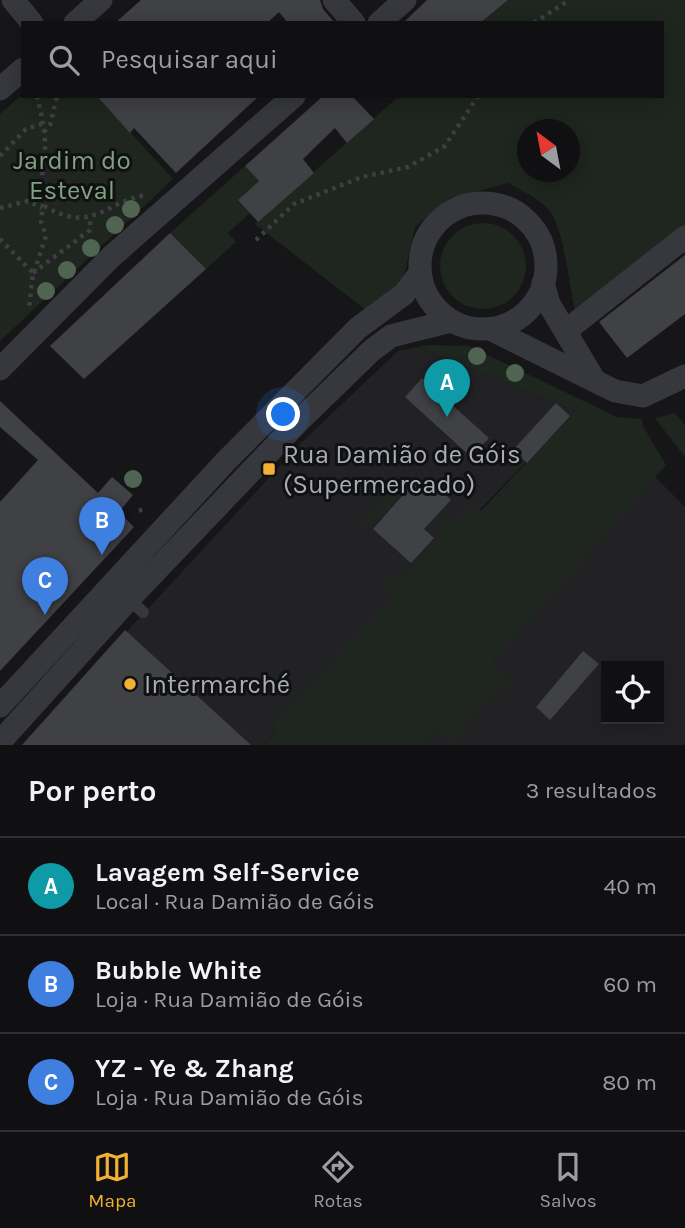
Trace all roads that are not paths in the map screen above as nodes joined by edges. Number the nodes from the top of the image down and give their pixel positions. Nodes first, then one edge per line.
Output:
1 (13, 0) edge
2 (101, 0) edge
3 (334, 0) edge
4 (405, 0) edge
5 (30, 21) edge
6 (77, 21) edge
7 (352, 21) edge
8 (381, 21) edge
9 (21, 71) edge
10 (0, 89) edge
11 (293, 98) edge
12 (685, 237) edge
13 (420, 273) junction
14 (543, 283) junction
15 (451, 321) junction
16 (572, 326) dead end
17 (490, 329) junction
18 (0, 369) edge
19 (685, 376) edge
20 (593, 379) junction
21 (113, 583) junction
22 (136, 606) junction
23 (0, 706) edge
24 (0, 742) edge

1 - 5 street
2 - 6 street
3 - 7 street
4 - 8 street
9 - 10 street
11 - 18 street
12 - 16 street
13 - 14 street
13 - 15 street
13 - 21 street
14 - 17 street
14 - 20 street
15 - 17 street
15 - 22 street
17 - 20 street
19 - 20 street
21 - 22 lane
21 - 23 street
22 - 24 street

